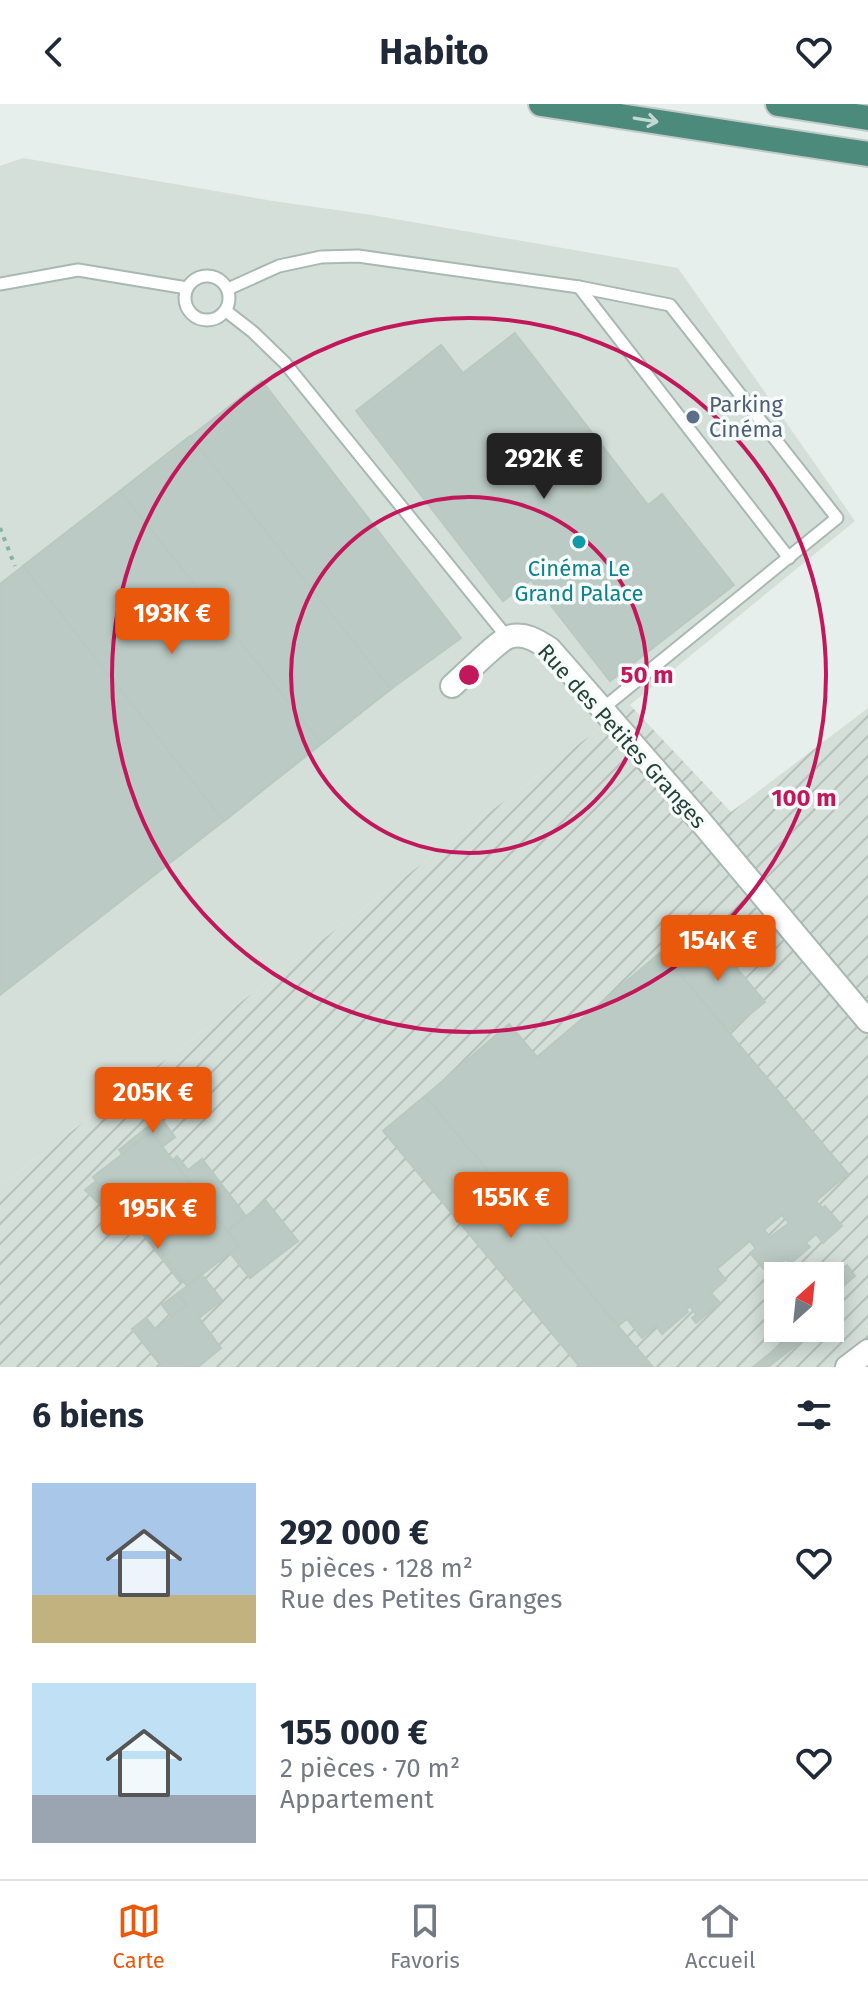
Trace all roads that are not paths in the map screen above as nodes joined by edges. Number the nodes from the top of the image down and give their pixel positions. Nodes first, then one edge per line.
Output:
1 (541, 104) edge
2 (778, 104) edge
3 (868, 118) edge
4 (868, 154) edge
5 (0, 284) edge
6 (579, 287) junction
7 (187, 288) junction
8 (228, 289) junction
9 (226, 311) junction
10 (789, 558) junction
11 (507, 637) junction
12 (452, 686) dead end
13 (602, 709) junction
14 (868, 1021) edge
15 (868, 1351) edge
16 (847, 1367) edge

1 -> 4 highway
2 - 3 highway
5 - 7 lane
6 - 8 lane
6 - 10 lane
6 - 10 lane
7 - 8 lane
7 - 9 lane
8 - 9 lane
9 - 11 lane
10 - 13 lane
11 - 12 street, Rue des Petites Granges
11 - 13 street, Rue des Petites Granges
13 - 14 street, Rue des Petites Granges
15 - 16 street

